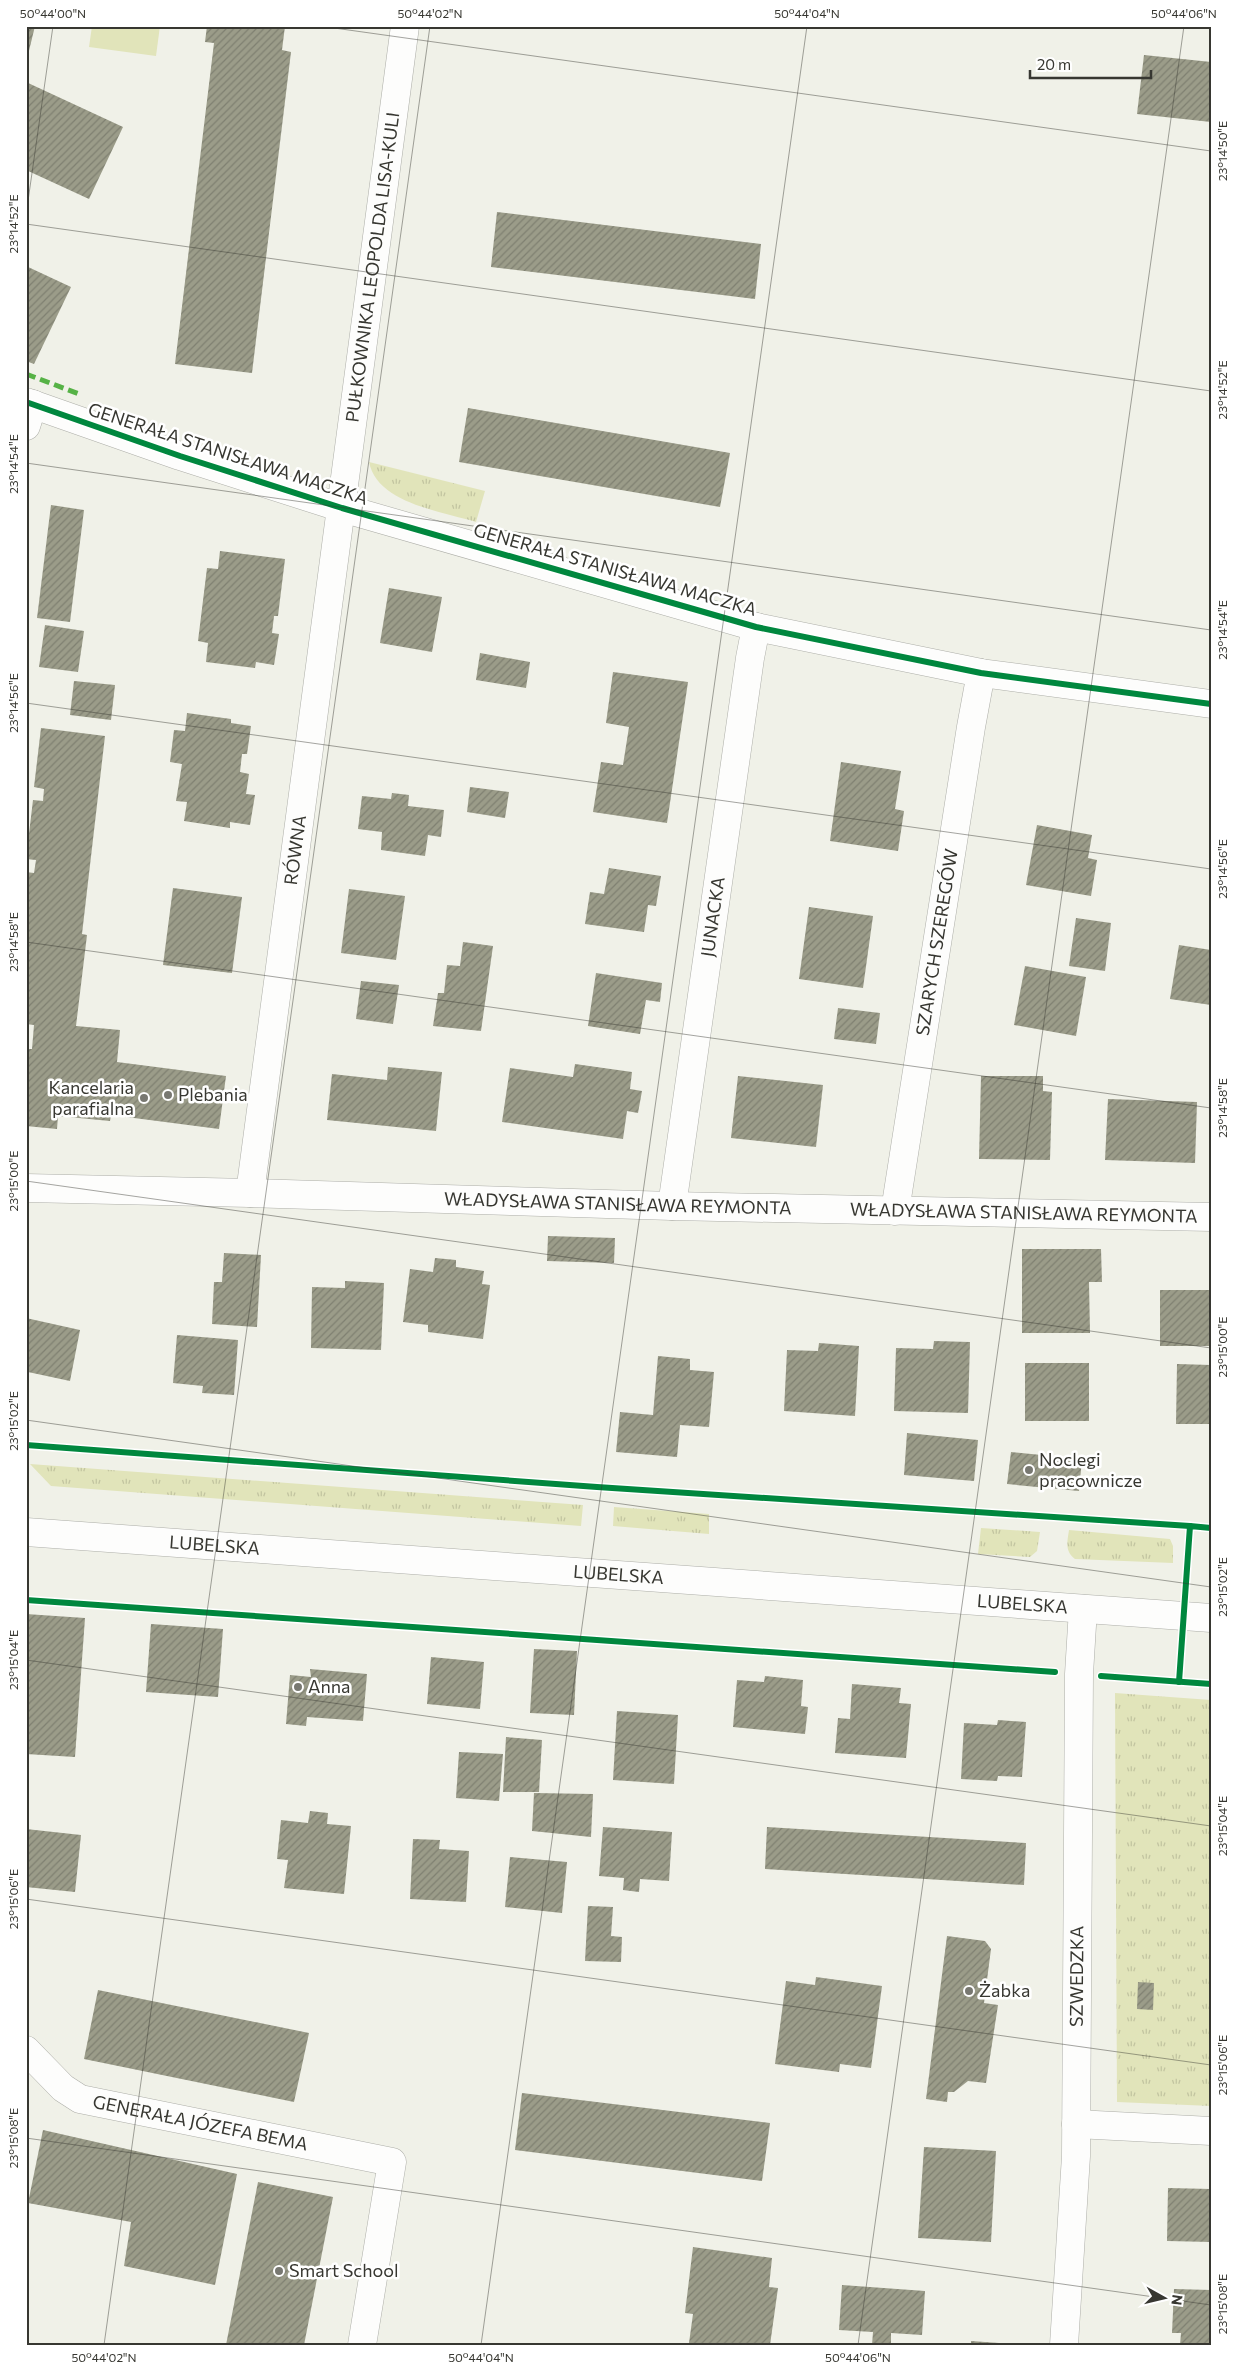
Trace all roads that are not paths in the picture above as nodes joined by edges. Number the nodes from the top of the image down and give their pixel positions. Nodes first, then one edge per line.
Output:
1 (405, 26) edge
2 (29, 411) edge
3 (342, 508) junction
4 (756, 626) junction
5 (981, 673) junction
6 (1211, 704) edge
7 (26, 1188) edge
8 (250, 1193) junction
9 (672, 1206) junction
10 (895, 1211) junction
11 (1211, 1217) edge
12 (26, 1532) edge
13 (1083, 1609) junction
14 (1211, 1618) edge
15 (29, 2053) edge
16 (1076, 2124) junction
17 (1211, 2130) edge
18 (362, 2345) edge
19 (1064, 2345) edge

1 - 3 street, PUŁKOWNIKA LEOPOLDA LISA-KULI
2 - 3 street, GENERAŁA STANISŁAWA MACZKA
3 - 4 street, GENERAŁA STANISŁAWA MACZKA
3 - 8 street, RÓWNA
4 - 5 street, GENERAŁA STANISŁAWA MACZKA
4 - 9 street, JUNACKA
5 - 6 street, GENERAŁA STANISŁAWA MACZKA
5 - 10 street, SZARYCH SZEREGÓW
7 - 8 street, WŁADYSŁAWA STANISŁAWA REYMONTA
8 - 9 street, WŁADYSŁAWA STANISŁAWA REYMONTA
9 - 10 street, WŁADYSŁAWA STANISŁAWA REYMONTA
10 - 11 street, WŁADYSŁAWA STANISŁAWA REYMONTA
12 - 13 street, LUBELSKA
13 - 14 street, LUBELSKA
13 - 16 street, SZWEDZKA
15 - 18 street, GENERAŁA JÓZEFA BEMA
16 - 17 street
16 - 19 street, SZWEDZKA

